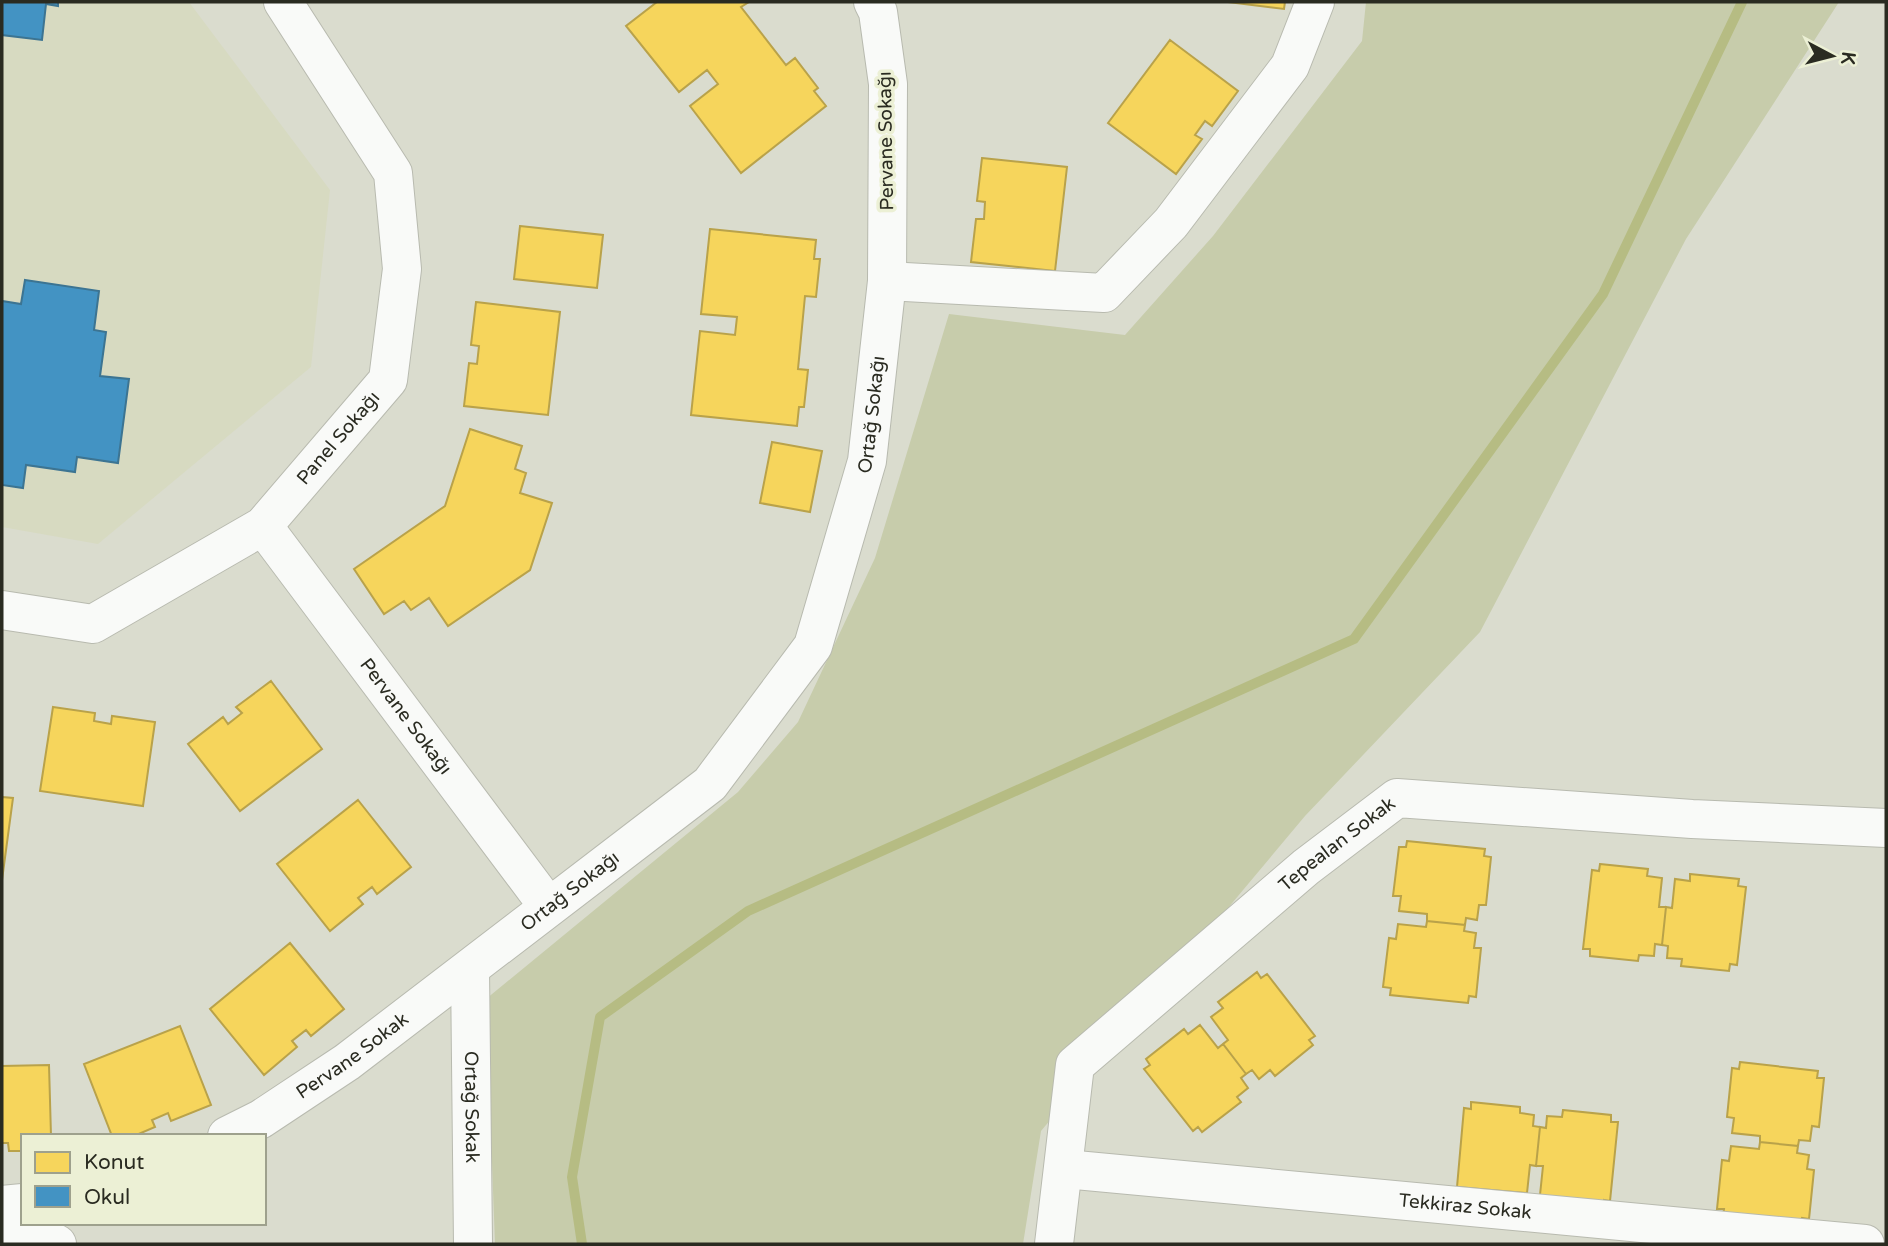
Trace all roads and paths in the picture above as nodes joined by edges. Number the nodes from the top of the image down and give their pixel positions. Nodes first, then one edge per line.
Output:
1 (283, 2) edge
2 (873, 2) edge
3 (1315, 2) edge
4 (887, 281) junction
5 (263, 526) junction
6 (2, 610) edge
7 (1886, 828) edge
8 (548, 906) junction
9 (470, 969) junction
10 (231, 1134) edge
11 (1065, 1169) junction
12 (21, 1203) edge
13 (2, 1205) edge
14 (2, 1233) edge
15 (57, 1244) edge
16 (473, 1244) edge
17 (1055, 1244) edge
18 (1865, 1244) edge

1 - 5 street, Panel Sokağı
2 - 4 street, Pervane Sokağı
3 - 4 street
4 - 8 street, Ortağ Sokağı
5 - 6 street, Panel Sokağı
5 - 8 street, Pervane Sokağı
7 - 11 street, Tepealan Sokak
8 - 9 street, Ortağ Sokağı
9 - 10 street, Pervane Sokak
9 - 16 street, Ortağ Sokak
11 - 17 street, Tepealan Sokak
11 - 18 street, Tekkiraz Sokak
12 - 13 street
14 - 15 street

